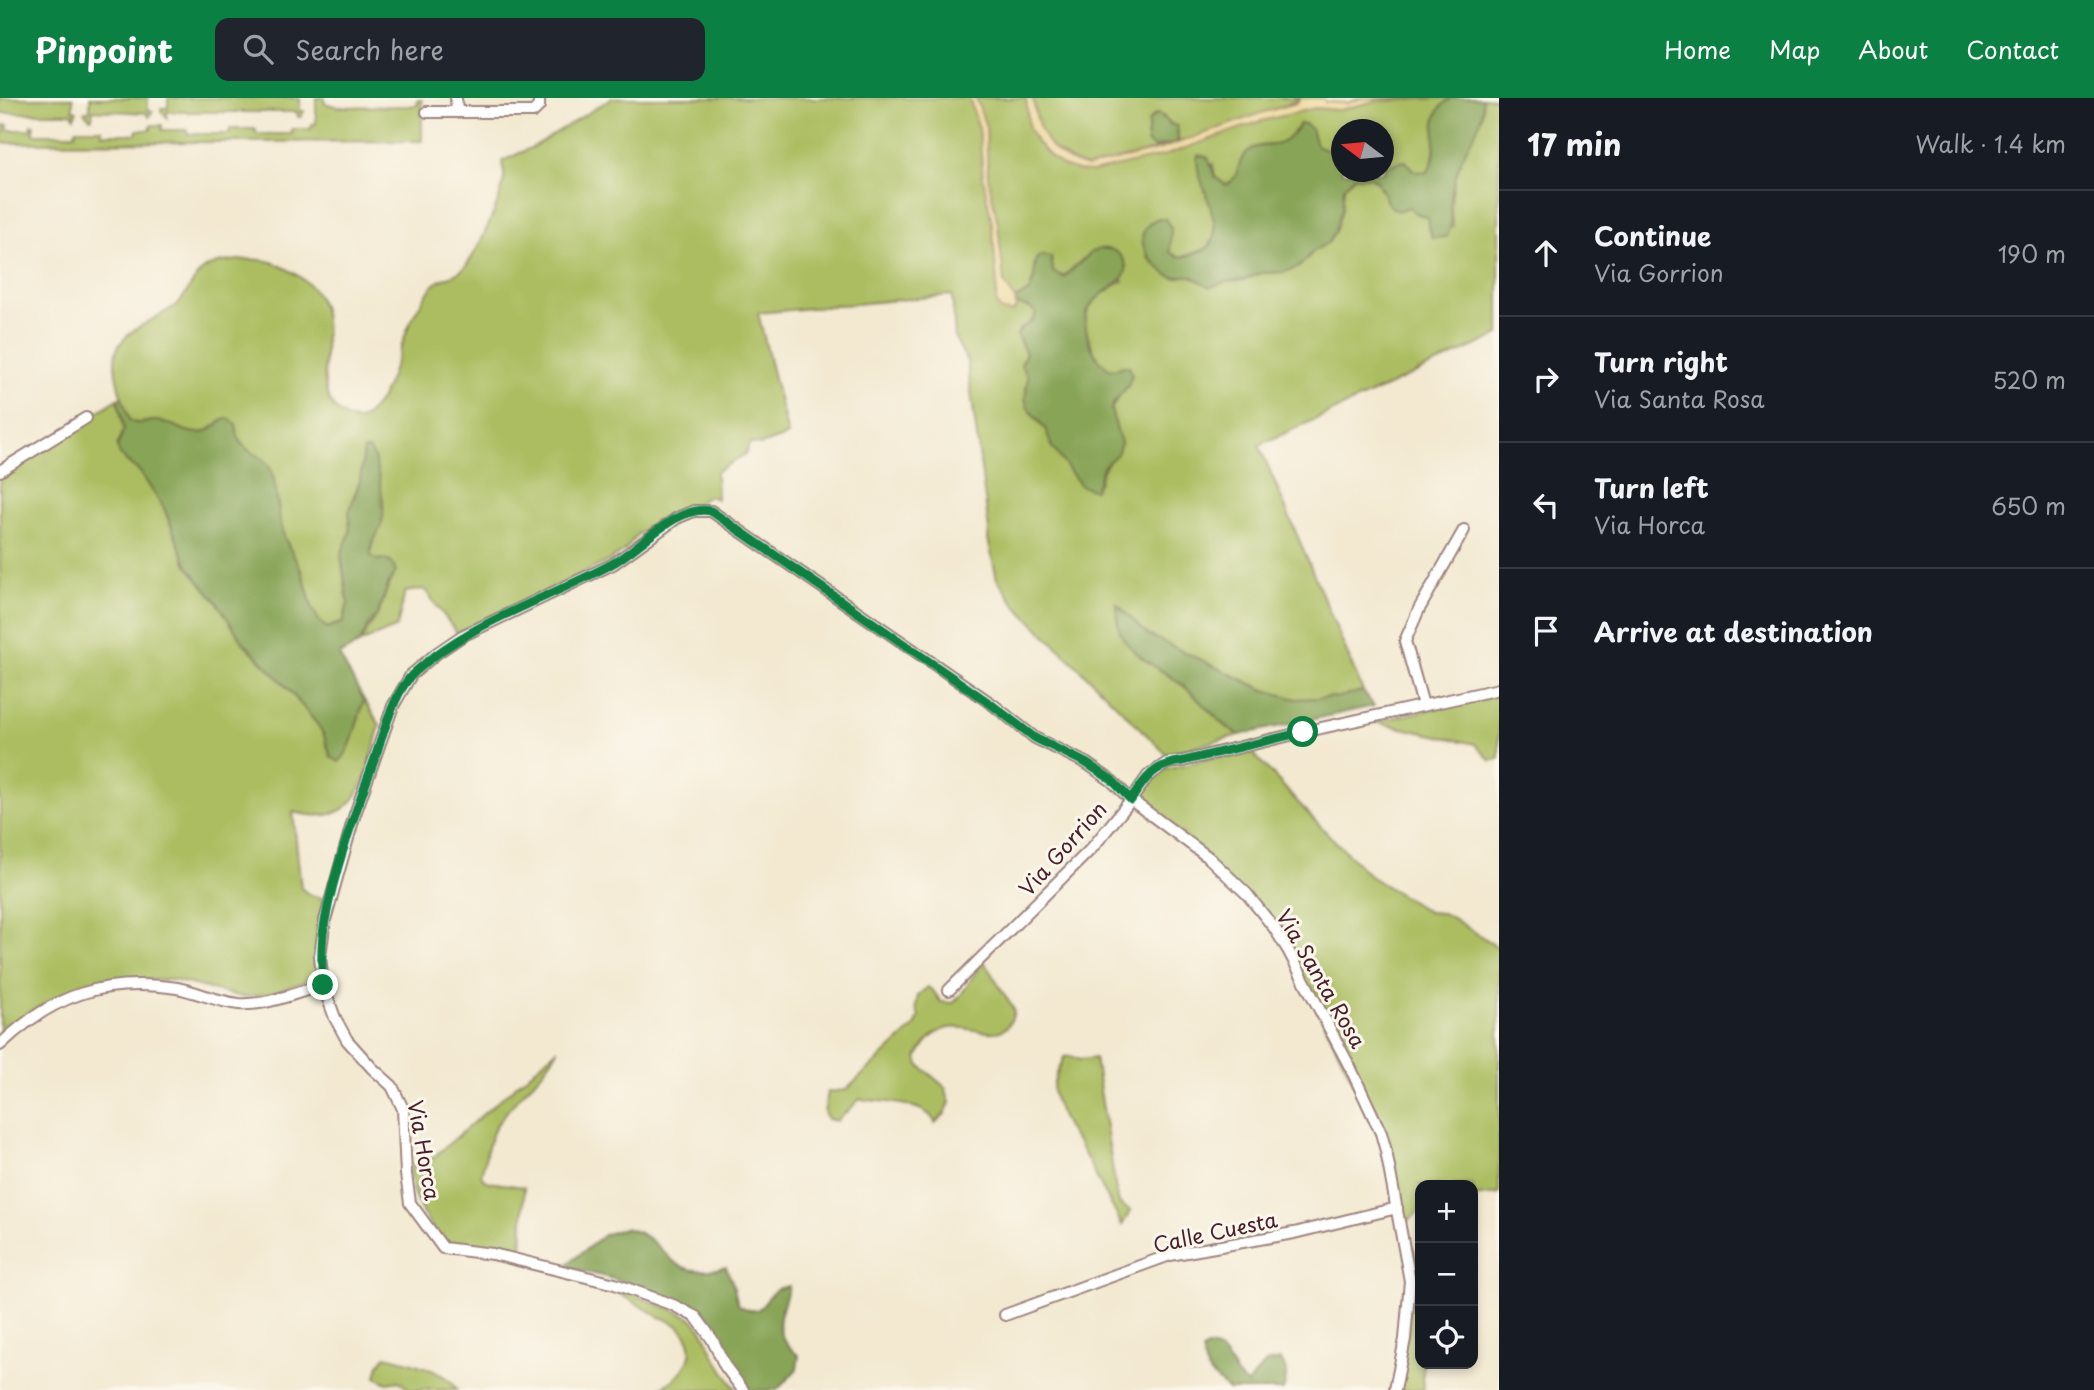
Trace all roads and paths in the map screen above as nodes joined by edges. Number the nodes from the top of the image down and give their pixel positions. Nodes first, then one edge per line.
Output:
1 (456, 98) edge
2 (539, 98) edge
3 (427, 112) dead end
4 (457, 112) junction
5 (86, 418) dead end
6 (0, 471) edge
7 (718, 516) joint
8 (1464, 530) dead end
9 (1499, 689) edge
10 (1423, 705) junction
11 (1131, 800) junction
12 (323, 985) junction
13 (949, 990) dead end
14 (0, 1045) edge
15 (1397, 1208) junction
16 (1005, 1315) dead end
17 (743, 1390) edge
18 (1395, 1390) edge

1 - 4 street
2 - 4 street
3 - 4 street
5 - 6 street
7 - 11 street, Via Santa Rosa
7 - 12 street, Via Horca
8 - 10 street
9 - 10 street, Via Gorrion
10 - 11 street, Via Gorrion
11 - 13 street, Via Gorrion
11 - 15 street, Via Santa Rosa
12 - 14 street
12 - 17 street, Via Horca
15 - 16 street, Calle Cuesta
15 - 18 street, Via Santa Rosa

